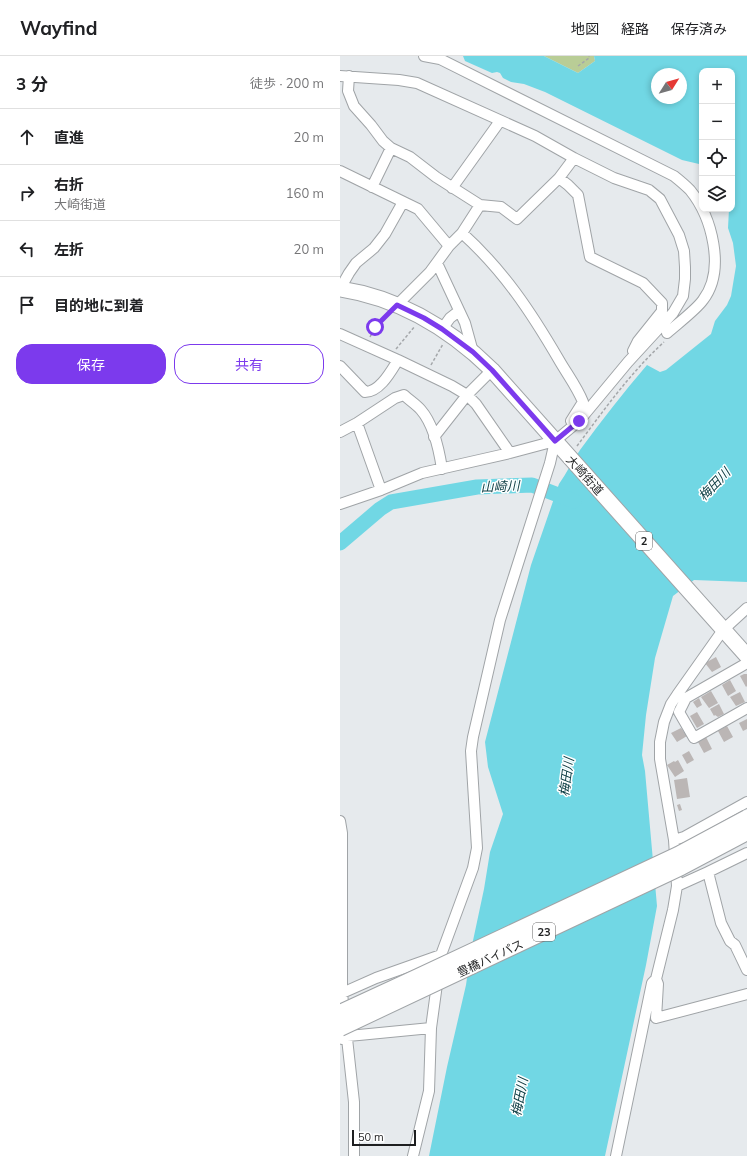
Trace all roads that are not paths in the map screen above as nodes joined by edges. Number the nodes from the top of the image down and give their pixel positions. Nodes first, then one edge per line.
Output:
1 (424, 56) edge
2 (345, 76) edge
3 (500, 121) junction
4 (391, 148) junction
5 (574, 158) junction
6 (340, 170) edge
7 (559, 178) junction
8 (372, 186) junction
9 (452, 188) junction
10 (403, 202) junction
11 (480, 205) junction
12 (462, 233) junction
13 (449, 246) junction
14 (437, 263) junction
15 (340, 290) edge
16 (397, 305) junction
17 (459, 311) junction
18 (446, 331) junction
19 (667, 333) road end
20 (340, 334) edge
21 (473, 352) junction
22 (394, 358) junction
23 (628, 362) junction
24 (340, 366) edge
25 (492, 370) junction
26 (383, 383) junction
27 (467, 395) junction
28 (395, 398) junction
29 (357, 423) junction
30 (340, 432) edge
31 (434, 437) junction
32 (557, 440) junction
33 (510, 453) junction
34 (442, 469) junction
35 (382, 490) junction
36 (340, 504) edge
37 (747, 608) edge
38 (721, 628) junction
39 (747, 656) edge
40 (747, 663) edge
41 (747, 708) edge
42 (747, 802) edge
43 (747, 818) edge
44 (340, 821) edge
45 (747, 832) edge
46 (674, 840) junction
47 (747, 853) edge
48 (708, 872) junction
49 (677, 886) junction
50 (341, 907) edge
51 (441, 954) junction
52 (747, 970) edge
53 (656, 979) junction
54 (341, 994) edge
55 (747, 994) edge
56 (340, 1012) edge
57 (431, 1028) junction
58 (342, 1035) edge
59 (354, 1156) edge
60 (414, 1156) edge
61 (616, 1156) edge

1 - 19 street
2 - 3 street
2 - 4 street
3 - 5 street
3 - 9 street
4 - 8 street
4 - 9 street
5 - 7 street
5 - 23 street
6 - 8 street
7 - 11 street
7 - 23 street
8 - 10 street
9 - 11 street
10 - 13 street
10 - 15 street
11 - 12 street
12 - 13 street
12 - 32 street
13 - 14 street
14 - 16 street
14 - 17 street
15 - 16 main road, 大崎街道 / 2
16 - 18 main road, 大崎街道 / 2
17 - 18 street
17 - 21 street
18 - 21 main road, 大崎街道 / 2
20 - 22 street
21 - 25 main road, 大崎街道 / 2
22 - 26 street
22 - 27 street
23 - 32 street
24 - 26 street
25 - 27 street
25 - 32 main road, 大崎街道 / 2
26 - 28 street
27 - 31 street
27 - 33 street
28 - 29 street
28 - 31 street
29 - 30 street
29 - 35 street
31 - 34 street
32 - 33 street
32 - 38 main road, 大崎街道 / 2
32 - 51 street
33 - 34 street
34 - 35 street
35 - 36 street
37 - 38 street
38 - 39 main road, 大崎街道 / 2
38 - 46 street
40 - 41 street
42 - 46 street
43 - 56 highway, 豊橋バイパス / 23, bridge
44 - 50 street
45 - 58 highway, 豊橋バイパス / 23, bridge
46 - 49 street
47 - 48 street
48 - 49 street
48 - 52 street
49 - 53 street
50 - 54 street
51 - 54 street
51 - 57 street
53 - 55 street
53 - 61 street
54 - 58 street
57 - 58 street
57 - 60 street
58 - 59 street

